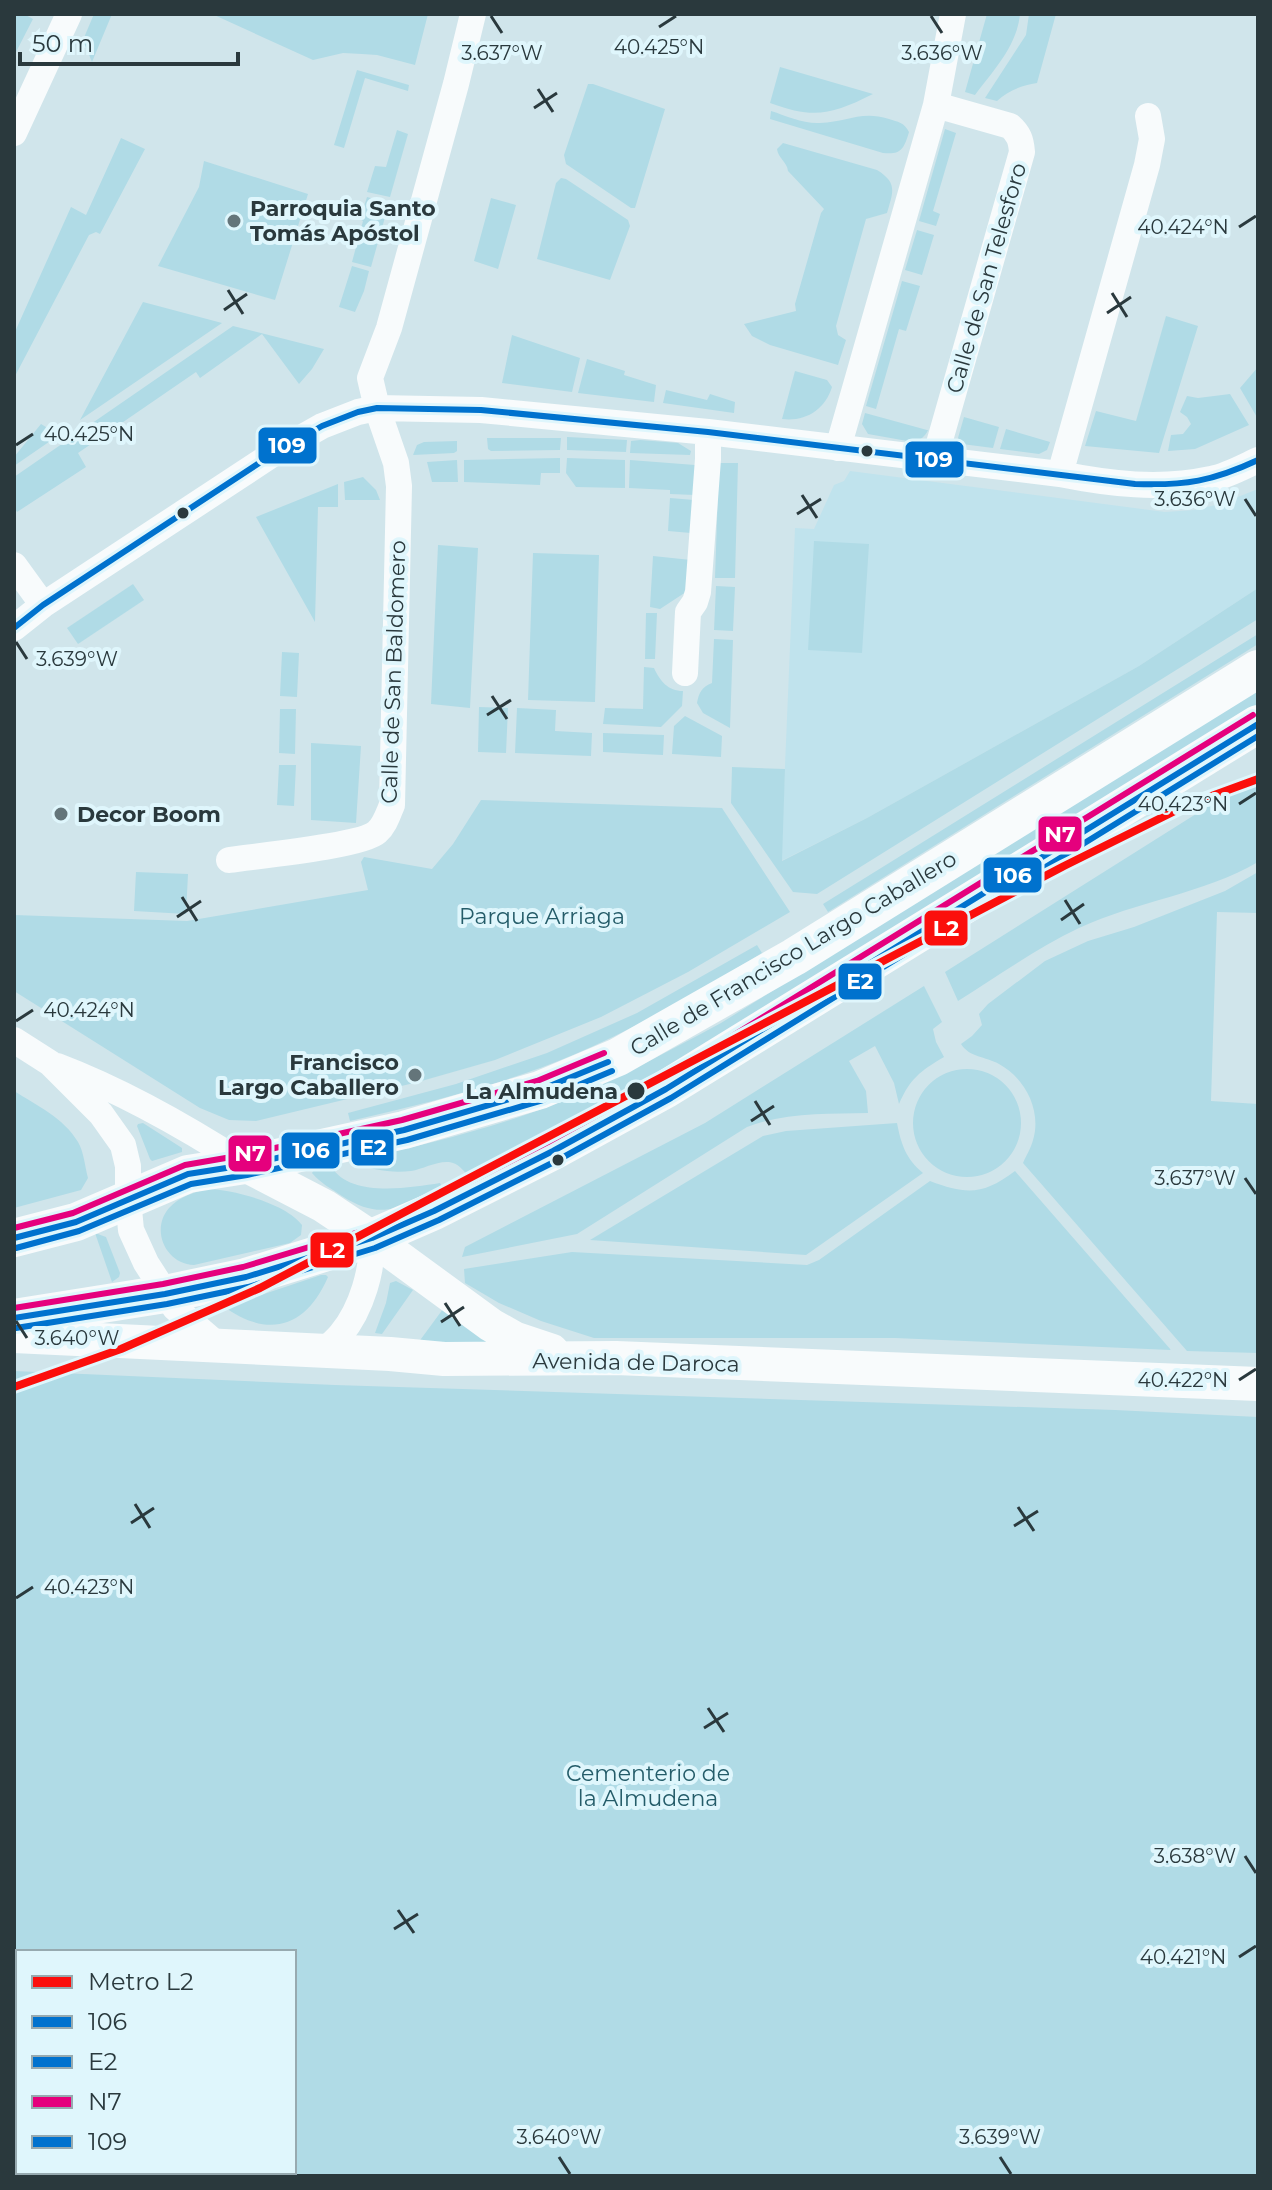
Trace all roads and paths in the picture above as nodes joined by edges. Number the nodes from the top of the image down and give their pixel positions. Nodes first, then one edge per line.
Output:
1 (69, 14) edge
2 (473, 14) edge
3 (953, 14) edge
4 (936, 105) junction
5 (1148, 116) dead end
6 (14, 133) edge
7 (377, 408) junction
8 (708, 432) junction
9 (838, 448) junction
10 (1258, 460) edge
11 (934, 461) junction
12 (1060, 474) junction
13 (14, 565) edge
14 (43, 605) junction
15 (14, 628) edge
16 (1258, 669) edge
17 (685, 673) dead end
18 (1258, 724) edge
19 (229, 860) dead end
20 (14, 1040) edge
21 (50, 1063) junction
22 (245, 1165) junction
23 (128, 1199) junction
24 (14, 1238) edge
25 (372, 1238) junction
26 (165, 1294) junction
27 (14, 1318) edge
28 (14, 1336) edge
29 (219, 1346) junction
30 (323, 1352) junction
31 (616, 1358) junction
32 (1258, 1384) edge

1 - 6 street
2 - 7 street
3 - 4 street
4 - 9 street
4 - 11 street, Calle de San Telesforo
5 - 12 street
7 - 8 street
7 - 14 street
7 - 19 street, Calle de San Baldomero
8 - 9 street
8 - 17 street
9 - 11 street
10 - 12 street
11 - 12 street
13 - 14 street
14 - 15 street
16 - 22 main road, Calle de Francisco Largo Caballero
18 - 25 main road
20 - 21 street
21 - 22 street
21 - 23 street
22 - 23 main road
22 - 25 street
23 - 24 main road
23 - 26 street
25 - 26 main road
25 - 30 street
25 - 31 street
26 - 27 main road
26 - 29 street
28 - 29 street, Avenida de Daroca
29 - 30 street, Avenida de Daroca
30 - 31 street, Avenida de Daroca
31 - 32 street, Avenida de Daroca

